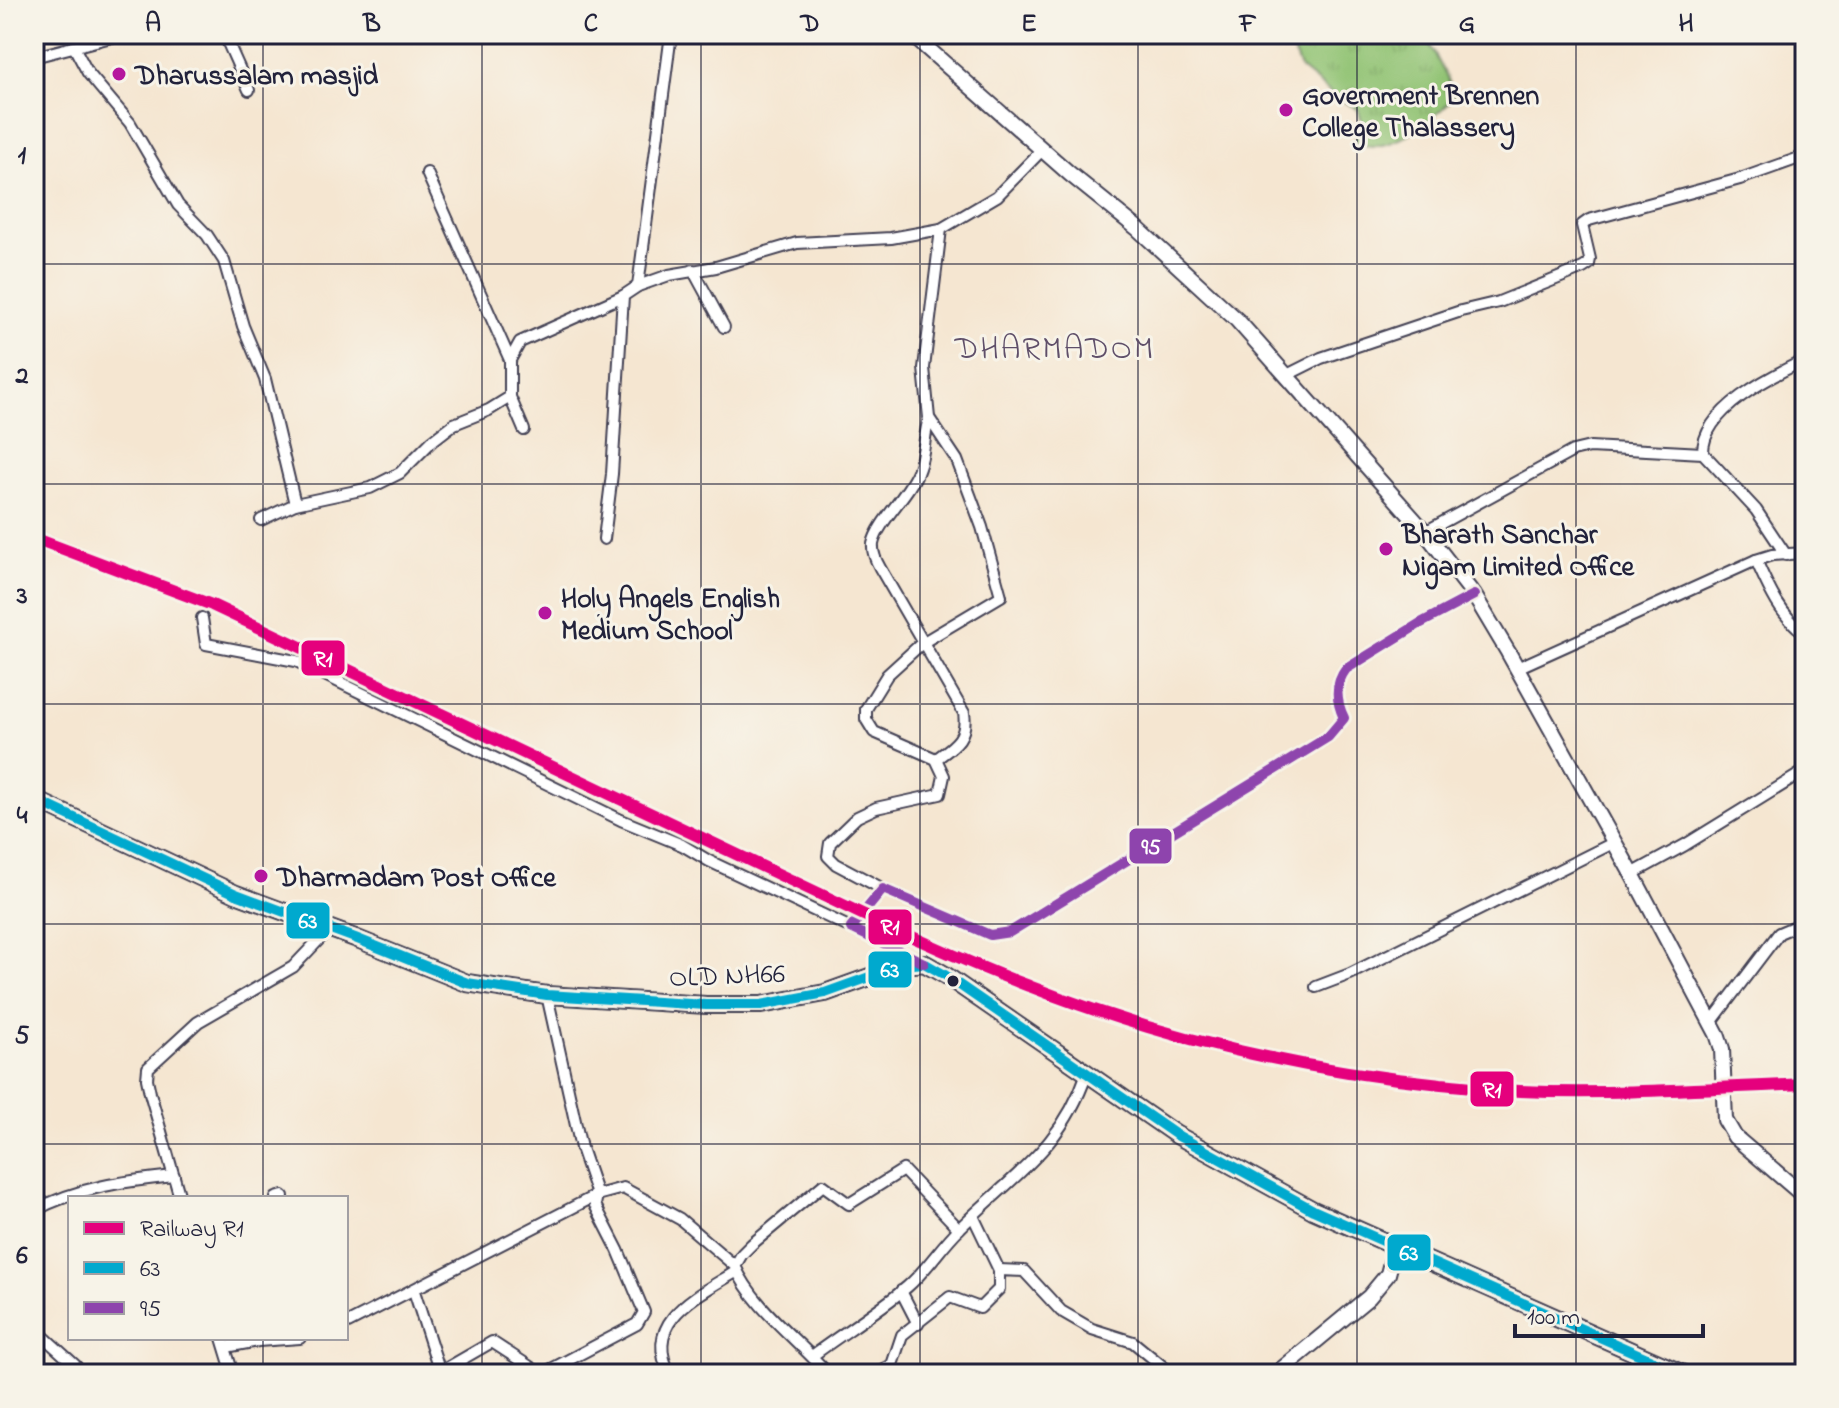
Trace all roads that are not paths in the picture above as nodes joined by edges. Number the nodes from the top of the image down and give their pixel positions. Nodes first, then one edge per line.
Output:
1 (123, 34) edge
2 (224, 34) edge
3 (671, 34) edge
4 (911, 34) edge
5 (74, 47) junction
6 (34, 57) edge
7 (249, 90) dead end
8 (1043, 149) junction
9 (1805, 156) edge
10 (427, 173) dead end
11 (941, 229) junction
12 (693, 270) junction
13 (638, 286) junction
14 (623, 296) junction
15 (724, 327) dead end
16 (510, 360) junction
17 (1805, 360) edge
18 (1287, 375) junction
19 (510, 397) junction
20 (929, 418) junction
21 (524, 430) dead end
22 (1703, 453) junction
23 (295, 504) junction
24 (261, 520) dead end
25 (1425, 532) junction
26 (604, 539) dead end
27 (1805, 553) edge
28 (1786, 555) junction
29 (1756, 560) junction
30 (1474, 595) junction
31 (202, 618) dead end
32 (1805, 633) edge
33 (922, 643) junction
34 (1517, 668) junction
35 (936, 759) junction
36 (1805, 771) edge
37 (34, 799) edge
38 (1613, 843) junction
39 (1632, 874) junction
40 (883, 889) junction
41 (1805, 922) edge
42 (330, 928) junction
43 (851, 928) junction
44 (924, 963) junction
45 (1316, 987) dead end
46 (547, 995) junction
47 (1710, 1024) junction
48 (1087, 1073) junction
49 (174, 1176) junction
50 (597, 1195) junction
51 (68, 1196) edge
52 (70, 1196) edge
53 (179, 1196) edge
54 (1805, 1197) edge
55 (34, 1211) edge
56 (973, 1216) junction
57 (959, 1229) junction
58 (1395, 1247) junction
59 (736, 1269) junction
60 (999, 1270) junction
61 (414, 1291) junction
62 (901, 1291) junction
63 (348, 1323) edge
64 (918, 1324) junction
65 (34, 1328) edge
66 (272, 1340) edge
67 (224, 1343) edge
68 (812, 1356) junction
69 (1284, 1371) edge
70 (440, 1373) edge
71 (76, 1374) edge
72 (233, 1374) edge
73 (542, 1374) edge
74 (670, 1374) edge
75 (828, 1374) edge
76 (875, 1374) edge
77 (1172, 1374) edge
78 (1683, 1374) edge

1 - 5 street
2 - 7 street
3 - 13 street
4 - 8 main road
5 - 6 street
5 - 23 street
8 - 11 street
8 - 18 main road
9 - 18 street
10 - 16 street
11 - 12 street
11 - 20 street
12 - 13 street
12 - 15 street
13 - 14 street
14 - 16 street
14 - 26 street
16 - 19 street
17 - 22 street
18 - 25 main road
19 - 21 street
19 - 23 street
20 - 33 street
20 - 33 street
22 - 25 street
22 - 28 street
23 - 24 street
25 - 30 main road
27 - 28 street
28 - 29 street
29 - 32 street
29 - 34 street
30 - 34 main road
30 - 40 street
31 - 43 street
33 - 35 street
33 - 35 street
34 - 38 main road
35 - 40 street
36 - 39 street
37 - 42 main road, OLD NH66
38 - 39 main road
38 - 45 street
39 - 47 main road
40 - 43 street
41 - 47 street
42 - 46 main road, OLD NH66
42 - 49 street
43 - 44 street
44 - 46 main road, OLD NH66
44 - 48 main road
46 - 50 street
47 - 54 main road
48 - 56 street
48 - 58 main road
49 - 52 street
49 - 53 street
50 - 59 street
50 - 61 street
50 - 73 street
51 - 55 street
56 - 57 street
56 - 60 street
57 - 59 street
57 - 62 street
58 - 69 main road
58 - 78 main road
59 - 68 street
59 - 74 street
60 - 64 street
60 - 77 street
61 - 63 street
61 - 70 street
62 - 64 street
62 - 68 street
64 - 76 street
65 - 71 street
66 - 67 street
67 - 72 street
68 - 75 street
70 - 73 street

